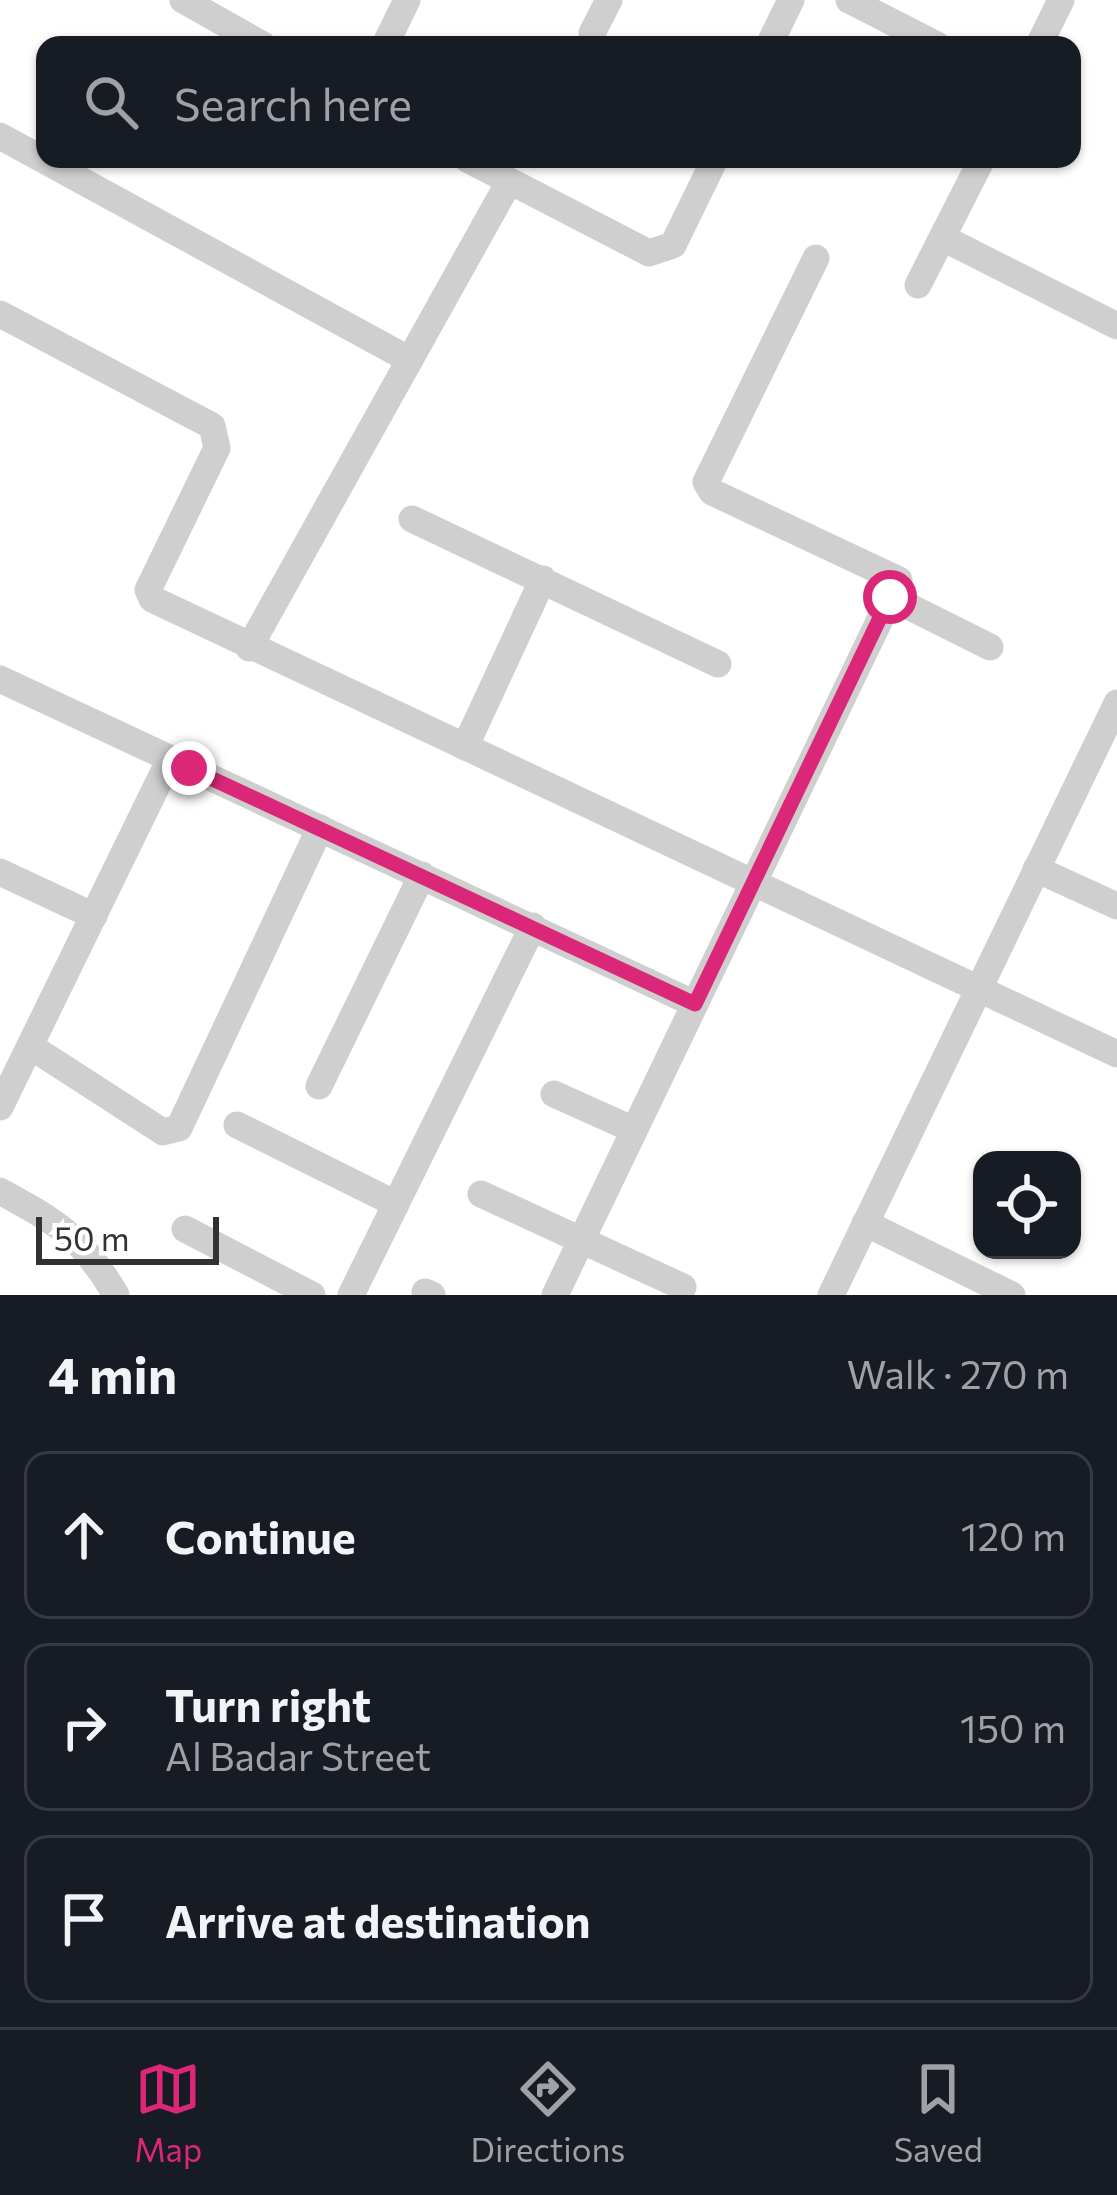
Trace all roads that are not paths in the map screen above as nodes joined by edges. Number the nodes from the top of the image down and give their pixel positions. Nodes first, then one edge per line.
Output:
1 (183, 0) edge
2 (407, 0) edge
3 (608, 0) edge
4 (790, 0) edge
5 (849, 0) edge
6 (1061, 0) edge
7 (592, 33) dead end
8 (247, 36) edge
9 (389, 36) edge
10 (773, 36) edge
11 (919, 36) edge
12 (1043, 36) edge
13 (0, 136) edge
14 (36, 156) edge
15 (59, 168) edge
16 (483, 168) edge
17 (711, 168) edge
18 (978, 168) edge
19 (508, 182) junction
20 (943, 238) junction
21 (816, 258) dead end
22 (918, 285) dead end
23 (0, 314) edge
24 (1117, 326) edge
25 (410, 359) junction
26 (412, 518) dead end
27 (543, 579) junction
28 (890, 597) junction
29 (990, 647) dead end
30 (249, 648) junction
31 (718, 664) dead end
32 (0, 679) edge
33 (1117, 703) edge
34 (465, 747) junction
35 (170, 759) junction
36 (320, 828) junction
37 (1036, 869) junction
38 (0, 872) edge
39 (422, 875) junction
40 (754, 884) junction
41 (1117, 906) edge
42 (94, 916) junction
43 (533, 926) junction
44 (976, 989) junction
45 (695, 1004) junction
46 (30, 1046) junction
47 (1117, 1054) edge
48 (319, 1086) dead end
49 (554, 1094) dead end
50 (0, 1107) edge
51 (237, 1125) dead end
52 (634, 1130) junction
53 (0, 1191) edge
54 (481, 1194) dead end
55 (396, 1204) junction
56 (865, 1222) junction
57 (185, 1229) dead end
58 (580, 1241) junction
59 (683, 1287) dead end
60 (116, 1295) edge
61 (312, 1295) edge
62 (351, 1295) edge
63 (555, 1295) edge
64 (831, 1295) edge
65 (1012, 1295) edge

1 - 8 street
2 - 9 street
3 - 7 street
4 - 10 street
5 - 11 street
6 - 12 street
13 - 14 street
15 - 25 street
16 - 19 street
17 - 19 street
18 - 20 street
19 - 25 street
20 - 22 street
20 - 24 street
21 - 28 street
23 - 30 street
25 - 30 street
26 - 27 street
27 - 31 street
27 - 34 street
28 - 29 street
28 - 40 street
30 - 34 street
32 - 35 street
33 - 37 street
34 - 40 street
35 - 36 street
35 - 42 street
36 - 39 street
36 - 46 street
37 - 41 street
37 - 44 street
38 - 42 street
39 - 43 street
39 - 48 street
40 - 44 street
40 - 45 street
42 - 46 street
43 - 45 street
43 - 55 street
44 - 47 street
44 - 56 street
45 - 52 street
46 - 50 street
49 - 52 street
51 - 55 street
52 - 58 street
53 - 60 street
54 - 58 street
55 - 62 street
56 - 64 street
56 - 65 street
57 - 61 street
58 - 59 street
58 - 63 street

